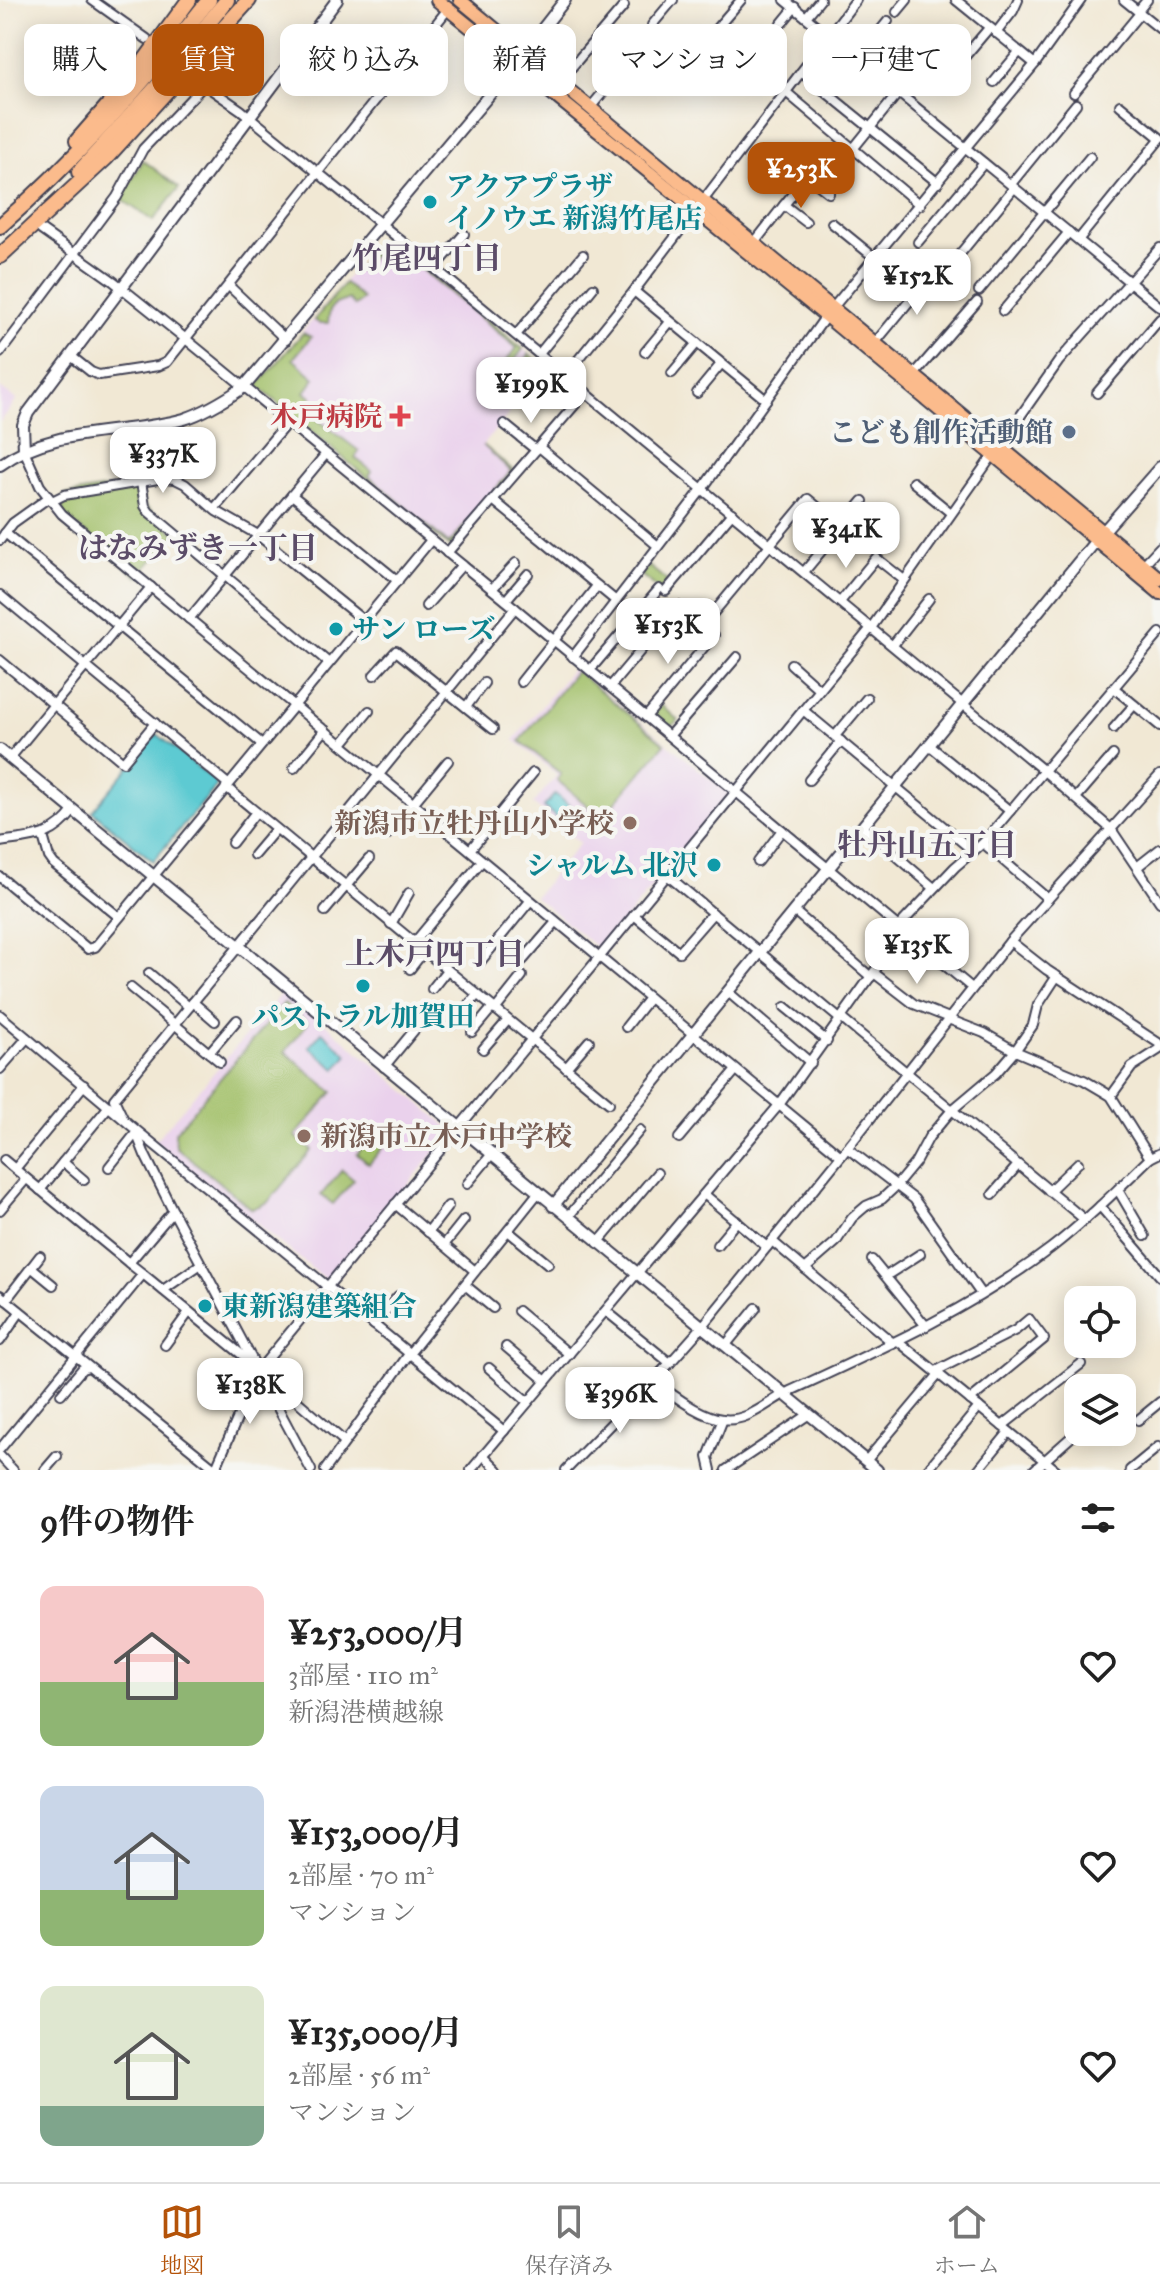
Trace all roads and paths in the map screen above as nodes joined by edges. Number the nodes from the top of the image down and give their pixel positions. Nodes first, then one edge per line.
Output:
1 (92, 0) edge
2 (189, 0) edge
3 (209, 0) edge
4 (227, 0) edge
5 (249, 0) edge
6 (337, 0) edge
7 (437, 0) edge
8 (460, 0) edge
9 (565, 0) edge
10 (673, 0) edge
11 (741, 0) edge
12 (785, 0) edge
13 (820, 0) edge
14 (856, 0) edge
15 (907, 0) edge
16 (956, 0) edge
17 (1018, 0) edge
18 (1081, 0) edge
19 (1124, 0) edge
20 (1147, 0) edge
21 (624, 6) dead end
22 (795, 7) junction
23 (448, 9) junction
24 (897, 12) dead end
25 (1139, 12) junction
26 (806, 17) junction
27 (888, 21) dead end
28 (470, 24) edge
29 (485, 24) edge
30 (546, 24) edge
31 (720, 24) edge
32 (781, 24) edge
33 (815, 24) edge
34 (838, 24) edge
35 (886, 24) edge
36 (1160, 29) edge
37 (992, 30) junction
38 (147, 39) dead end
39 (971, 51) edge
40 (1019, 52) junction
41 (576, 62) edge
42 (1035, 64) junction
43 (803, 69) edge
44 (801, 72) junction
45 (994, 82) dead end
46 (787, 91) edge
47 (787, 93) edge
48 (1074, 93) dead end
49 (488, 96) edge
50 (566, 96) edge
51 (576, 96) edge
52 (783, 96) edge
53 (896, 96) edge
54 (904, 96) edge
55 (1076, 104) dead end
56 (1120, 105) dead end
57 (590, 108) junction
58 (249, 118) junction
59 (870, 127) junction
60 (1160, 138) edge
61 (965, 147) junction
62 (853, 149) junction
63 (822, 157) dead end
64 (1090, 157) dead end
65 (984, 163) junction
66 (318, 174) junction
67 (807, 176) junction
68 (938, 183) junction
69 (1012, 186) junction
70 (829, 193) dead end
71 (699, 205) junction
72 (784, 205) junction
73 (920, 205) junction
74 (1044, 212) junction
75 (0, 217) edge
76 (806, 222) dead end
77 (832, 223) dead end
78 (381, 224) junction
79 (0, 226) edge
80 (41, 230) dead end
81 (1069, 232) junction
82 (464, 234) dead end
83 (1079, 239) junction
84 (918, 242) dead end
85 (754, 243) junction
86 (0, 245) edge
87 (1160, 248) edge
88 (74, 255) junction
89 (583, 255) dead end
90 (0, 256) edge
91 (875, 258) junction
92 (950, 266) dead end
93 (435, 268) junction
94 (936, 269) dead end
95 (1129, 282) junction
96 (229, 286) junction
97 (122, 288) junction
98 (593, 288) dead end
99 (634, 291) junction
100 (979, 291) dead end
101 (977, 302) dead end
102 (1160, 306) edge
103 (1003, 311) dead end
104 (829, 312) junction
105 (1160, 319) edge
106 (670, 322) junction
107 (516, 335) junction
108 (187, 340) junction
109 (286, 340) junction
110 (697, 343) junction
111 (874, 344) junction
112 (645, 352) dead end
113 (0, 353) edge
114 (539, 354) junction
115 (71, 356) junction
116 (721, 364) junction
117 (672, 373) dead end
118 (565, 376) junction
119 (913, 376) junction
120 (244, 387) junction
121 (586, 392) junction
122 (697, 393) dead end
123 (1097, 393) dead end
124 (766, 400) junction
125 (287, 423) junction
126 (504, 424) dead end
127 (537, 449) junction
128 (24, 450) junction
129 (996, 450) junction
130 (325, 455) junction
131 (0, 465) edge
132 (1160, 467) edge
133 (141, 482) junction
134 (913, 482) dead end
135 (703, 488) junction
136 (292, 495) junction
137 (50, 500) junction
138 (493, 500) junction
139 (863, 501) dead end
140 (214, 509) junction
141 (820, 509) dead end
142 (732, 513) junction
143 (951, 513) junction
144 (258, 535) junction
145 (1100, 536) junction
146 (3, 537) edge
147 (431, 540) junction
148 (770, 545) junction
149 (658, 546) junction
150 (1160, 547) edge
151 (447, 553) junction
152 (516, 563) dead end
153 (462, 565) junction
154 (1143, 565) junction
155 (804, 572) junction
156 (528, 574) dead end
157 (226, 575) junction
158 (1160, 579) edge
159 (904, 580) junction
160 (398, 581) junction
161 (597, 586) junction
162 (151, 587) junction
163 (492, 589) junction
164 (1160, 593) edge
165 (0, 595) edge
166 (929, 599) dead end
167 (506, 600) junction
168 (616, 601) junction
169 (840, 602) junction
170 (426, 606) dead end
171 (678, 606) dead end
172 (515, 608) junction
173 (189, 619) junction
174 (364, 621) junction
175 (705, 623) dead end
176 (118, 626) junction
177 (871, 628) junction
178 (1160, 633) edge
179 (714, 635) dead end
180 (554, 641) junction
181 (893, 645) junction
182 (573, 657) junction
183 (737, 657) dead end
184 (0, 660) edge
185 (329, 663) junction
186 (791, 664) dead end
187 (86, 666) junction
188 (590, 670) junction
189 (374, 675) dead end
190 (521, 682) dead end
191 (484, 683) dead end
192 (610, 687) junction
193 (1114, 688) junction
194 (819, 689) junction
195 (446, 692) junction
196 (867, 698) dead end
197 (963, 704) junction
198 (54, 705) junction
199 (295, 705) junction
200 (1134, 705) junction
201 (466, 707) junction
202 (803, 710) junction
203 (369, 711) dead end
204 (646, 717) junction
205 (155, 723) junction
206 (1159, 724) edge
207 (1114, 728) dead end
208 (493, 729) dead end
209 (325, 730) junction
210 (669, 736) junction
211 (838, 738) junction
212 (262, 744) junction
213 (342, 744) junction
214 (929, 745) junction
215 (0, 750) edge
216 (1113, 755) dead end
217 (10, 758) junction
218 (448, 761) dead end
219 (294, 768) dead end
220 (1044, 771) junction
221 (533, 773) dead end
222 (379, 774) junction
223 (1160, 775) edge
224 (809, 780) dead end
225 (227, 785) junction
226 (896, 786) junction
227 (735, 791) junction
228 (1076, 798) junction
229 (414, 803) junction
230 (73, 811) junction
231 (1010, 811) junction
232 (256, 812) junction
233 (863, 827) junction
234 (276, 829) junction
235 (1111, 829) junction
236 (782, 830) junction
237 (388, 834) dead end
238 (43, 836) junction
239 (0, 842) edge
240 (232, 843) dead end
241 (983, 843) junction
242 (1160, 849) edge
243 (470, 850) junction
244 (973, 851) junction
245 (254, 855) dead end
246 (311, 858) junction
247 (369, 859) dead end
248 (482, 861) junction
249 (758, 862) dead end
250 (1137, 867) junction
251 (830, 868) junction
252 (667, 875) junction
253 (154, 876) junction
254 (0, 877) edge
255 (345, 886) junction
256 (934, 888) junction
257 (409, 893) dead end
258 (1048, 899) junction
259 (530, 901) junction
260 (1160, 902) edge
261 (325, 911) dead end
262 (794, 911) junction
263 (713, 913) junction
264 (634, 915) junction
265 (119, 917) junction
266 (556, 922) junction
267 (391, 924) junction
268 (900, 927) junction
269 (1010, 941) junction
270 (414, 943) junction
271 (238, 947) junction
272 (424, 951) junction
273 (761, 952) junction
274 (600, 958) junction
275 (523, 960) dead end
276 (480, 962) dead end
277 (410, 969) dead end
278 (447, 970) junction
279 (149, 973) dead end
280 (872, 975) junction
281 (522, 976) dead end
282 (1057, 976) junction
283 (131, 988) dead end
284 (972, 988) junction
285 (432, 989) dead end
286 (728, 992) junction
287 (477, 995) junction
288 (649, 998) junction
289 (191, 1004) junction
290 (785, 1007) dead end
291 (494, 1009) junction
292 (0, 1015) edge
293 (425, 1017) dead end
294 (949, 1019) junction
295 (237, 1020) dead end
296 (508, 1020) junction
297 (842, 1020) junction
298 (215, 1021) dead end
299 (453, 1024) dead end
300 (175, 1025) junction
301 (626, 1027) dead end
302 (472, 1032) dead end
303 (693, 1035) junction
304 (27, 1038) junction
305 (531, 1040) junction
306 (589, 1041) dead end
307 (827, 1041) junction
308 (1160, 1046) edge
309 (483, 1049) dead end
310 (1015, 1051) junction
311 (209, 1053) junction
312 (220, 1062) dead end
313 (811, 1063) junction
314 (384, 1067) junction
315 (566, 1068) junction
316 (0, 1069) edge
317 (736, 1070) junction
318 (907, 1073) junction
319 (84, 1085) junction
320 (1111, 1096) junction
321 (609, 1103) dead end
322 (779, 1105) junction
323 (109, 1106) junction
324 (952, 1110) junction
325 (123, 1118) junction
326 (458, 1128) junction
327 (640, 1130) dead end
328 (136, 1131) junction
329 (679, 1138) dead end
330 (844, 1152) junction
331 (1160, 1153) edge
332 (491, 1155) junction
333 (1150, 1158) junction
334 (4, 1160) dead end
335 (63, 1162) junction
336 (1078, 1163) dead end
337 (1018, 1165) junction
338 (109, 1167) dead end
339 (15, 1169) junction
340 (657, 1173) dead end
341 (26, 1179) junction
342 (84, 1180) dead end
343 (467, 1184) dead end
344 (896, 1186) junction
345 (40, 1190) junction
346 (1118, 1190) junction
347 (1049, 1191) junction
348 (538, 1193) junction
349 (704, 1194) junction
350 (993, 1194) dead end
351 (395, 1204) junction
352 (448, 1206) dead end
353 (553, 1206) junction
354 (1100, 1206) junction
355 (0, 1210) edge
356 (173, 1211) junction
357 (568, 1217) junction
358 (464, 1220) dead end
359 (1085, 1220) junction
360 (737, 1221) junction
361 (508, 1231) junction
362 (428, 1232) junction
363 (1145, 1236) dead end
364 (598, 1243) junction
365 (769, 1244) junction
366 (444, 1245) junction
367 (717, 1245) dead end
368 (920, 1254) dead end
369 (40, 1256) dead end
370 (872, 1260) dead end
371 (129, 1263) junction
372 (201, 1264) junction
373 (548, 1264) dead end
374 (31, 1267) junction
375 (805, 1269) junction
376 (475, 1271) junction
377 (143, 1274) junction
378 (637, 1275) junction
379 (886, 1276) junction
380 (1160, 1276) edge
381 (53, 1285) dead end
382 (465, 1285) junction
383 (327, 1287) junction
384 (163, 1290) junction
385 (981, 1294) junction
386 (398, 1296) dead end
387 (3, 1297) edge
388 (493, 1308) dead end
389 (756, 1308) dead end
390 (518, 1311) dead end
391 (606, 1311) junction
392 (20, 1312) junction
393 (189, 1312) junction
394 (374, 1325) junction
395 (926, 1326) junction
396 (702, 1327) junction
397 (0, 1341) edge
398 (896, 1342) junction
399 (165, 1345) dead end
400 (725, 1346) junction
401 (506, 1347) dead end
402 (409, 1354) junction
403 (569, 1354) junction
404 (75, 1357) junction
405 (670, 1363) junction
406 (1081, 1364) dead end
407 (88, 1367) junction
408 (489, 1368) dead end
409 (258, 1369) junction
410 (937, 1373) junction
411 (546, 1381) junction
412 (653, 1381) junction
413 (289, 1393) junction
414 (61, 1394) dead end
415 (784, 1394) junction
416 (970, 1400) junction
417 (274, 1402) junction
418 (528, 1402) junction
419 (1160, 1402) edge
420 (979, 1407) junction
421 (808, 1415) junction
422 (723, 1419) junction
423 (1138, 1420) dead end
424 (1006, 1429) junction
425 (504, 1431) junction
426 (345, 1442) junction
427 (1064, 1442) edge
428 (1158, 1447) dead end
429 (0, 1449) edge
430 (483, 1455) junction
431 (0, 1456) edge
432 (57, 1456) dead end
433 (1043, 1459) junction
434 (866, 1461) junction
435 (13, 1470) edge
436 (45, 1470) edge
437 (216, 1470) edge
438 (311, 1470) edge
439 (325, 1470) edge
440 (471, 1470) edge
441 (498, 1470) edge
442 (566, 1470) edge
443 (711, 1470) edge
444 (726, 1470) edge
445 (877, 1470) edge
446 (927, 1470) edge
447 (978, 1470) edge
448 (1034, 1470) edge
449 (1056, 1470) edge
450 (1130, 1470) edge

1 - 38 street
2 - 75 highway
3 - 79 highway
4 - 86 highway
5 - 90 highway
6 - 58 street
7 - 23 main road
8 - 29 main road
9 - 30 street
10 - 57 street
11 - 31 street
12 - 22 street
13 - 26 street
14 - 34 street
15 - 24 street
16 - 37 street
17 - 37 street
18 - 42 street
19 - 25 street
20 - 25 street
21 - 41 street
22 - 26 street
22 - 32 street
23 - 28 main road
23 - 66 street
25 - 36 street
25 - 48 street
26 - 33 street
27 - 35 street
37 - 39 street
37 - 40 street
40 - 42 street
40 - 45 street
42 - 61 street
43 - 44 street
44 - 46 street
44 - 59 street
47 - 62 street
49 - 78 street
50 - 71 main road
51 - 57 main road
52 - 71 street
53 - 59 street
54 - 61 street
55 - 69 street
56 - 60 street
57 - 71 main road
58 - 66 street
58 - 88 street
58 - 97 street
59 - 62 street
59 - 68 street
60 - 83 street
61 - 65 street
61 - 68 street
62 - 73 street
63 - 67 street
64 - 74 street
65 - 69 street
65 - 84 street
66 - 78 street
66 - 96 street
67 - 70 street
67 - 72 street
68 - 73 street
69 - 74 street
69 - 92 street
71 - 85 main road
71 - 99 street
71 - 104 main road
72 - 76 street
72 - 85 street
73 - 91 street
74 - 81 street
74 - 100 street
77 - 91 street
78 - 93 street
78 - 109 street
80 - 88 street
81 - 83 street
81 - 103 street
82 - 93 street
83 - 95 street
85 - 104 main road
87 - 95 street
88 - 97 street
88 - 113 street
89 - 107 street
91 - 104 street
93 - 107 street
94 - 111 street
95 - 102 street
95 - 129 street
96 - 108 street
96 - 109 street
97 - 108 street
97 - 115 street
98 - 114 street
99 - 106 street
99 - 118 street
101 - 119 street
104 - 111 main road
104 - 124 street
104 - 129 main road
105 - 123 street
106 - 110 street
106 - 112 street
107 - 114 street
108 - 115 street
108 - 120 street
109 - 120 street
110 - 116 street
110 - 117 street
111 - 119 main road
114 - 118 street
115 - 128 street
116 - 122 street
116 - 124 street
118 - 121 street
119 - 129 main road
120 - 125 street
120 - 128 street
121 - 127 street
121 - 135 street
124 - 135 street
125 - 130 street
125 - 140 street
126 - 127 street
127 - 138 street
127 - 149 street
128 - 131 street
128 - 137 street
129 - 143 street
129 - 145 main road
130 - 136 street
130 - 147 street
132 - 145 street
133 - 137 street
133 - 140 street
133 - 157 street
134 - 143 street
135 - 142 street
135 - 149 street
136 - 144 street
136 - 160 street
137 - 146 street
137 - 162 street
138 - 151 street
138 - 161 street
139 - 155 street
140 - 144 street
141 - 148 street
142 - 148 street
142 - 188 street
143 - 159 street
144 - 157 street
144 - 174 street
145 - 154 main road
145 - 164 main road
145 - 197 street
146 - 176 street
147 - 151 street
147 - 160 street
148 - 155 street
148 - 175 street
149 - 168 street
150 - 154 street
151 - 153 street
152 - 163 street
153 - 163 street
153 - 170 street
154 - 158 main road
155 - 169 street
156 - 167 street
157 - 173 street
157 - 185 street
159 - 169 street
159 - 177 street
160 - 174 street
161 - 168 street
161 - 180 street
162 - 173 street
162 - 176 street
163 - 167 street
165 - 187 street
166 - 181 street
167 - 172 street
168 - 182 street
169 - 177 street
171 - 192 street
172 - 180 street
172 - 195 street
173 - 199 street
174 - 185 street
176 - 187 street
176 - 212 street
177 - 181 street
177 - 194 street
178 - 193 street
179 - 204 street
180 - 182 street
180 - 190 street
181 - 197 street
182 - 188 street
183 - 210 street
184 - 198 street
185 - 199 street
186 - 194 street
187 - 198 street
187 - 205 street
188 - 192 street
189 - 195 street
191 - 201 street
192 - 204 street
193 - 200 street
193 - 220 street
194 - 202 street
195 - 201 street
195 - 222 street
196 - 211 street
197 - 214 street
197 - 220 street
198 - 205 street
198 - 217 street
199 - 209 street
199 - 212 street
200 - 206 street
200 - 207 street
201 - 208 street
202 - 211 street
202 - 227 street
203 - 213 street
204 - 210 street
205 - 225 street
209 - 213 street
209 - 219 street
210 - 227 street
211 - 224 street
211 - 226 street
212 - 225 street
213 - 222 street
214 - 226 street
214 - 231 street
215 - 217 street
216 - 228 street
217 - 230 street
218 - 229 street
220 - 228 street
220 - 231 street
221 - 243 street
222 - 229 street
222 - 246 street
223 - 235 street
225 - 232 street
225 - 253 street
226 - 233 street
226 - 244 street
227 - 236 street
227 - 252 street
228 - 235 street
229 - 237 street
229 - 243 street
230 - 238 street
230 - 253 street
231 - 241 street
232 - 234 street
232 - 240 street
233 - 251 street
233 - 256 street
234 - 245 street
234 - 246 street
235 - 250 street
235 - 258 street
236 - 249 street
236 - 251 street
238 - 239 street
238 - 265 street
241 - 244 street
241 - 258 street
242 - 250 street
243 - 248 street
244 - 256 street
246 - 255 street
246 - 271 street
247 - 255 street
248 - 259 street
248 - 270 street
250 - 260 street
251 - 262 street
251 - 268 street
252 - 263 street
252 - 264 street
253 - 265 street
253 - 271 street
254 - 265 street
255 - 261 street
255 - 267 street
256 - 268 street
257 - 267 street
258 - 269 street
259 - 266 street
259 - 276 street
262 - 273 street
262 - 280 street
263 - 264 street
263 - 273 street
264 - 274 street
266 - 274 street
266 - 275 street
267 - 270 street
268 - 280 street
268 - 284 street
269 - 282 street
269 - 284 street
270 - 272 street
271 - 289 street
271 - 314 street
272 - 277 street
272 - 278 street
273 - 286 street
273 - 297 street
274 - 288 street
274 - 305 street
278 - 285 street
278 - 287 street
279 - 289 street
280 - 294 street
280 - 297 street
281 - 291 street
282 - 308 street
282 - 310 street
283 - 300 street
284 - 294 street
286 - 303 street
286 - 313 street
287 - 291 street
287 - 299 street
288 - 301 street
288 - 303 street
289 - 298 street
289 - 300 street
290 - 307 street
291 - 296 street
291 - 302 street
292 - 304 street
293 - 314 street
294 - 310 street
294 - 318 street
295 - 311 street
296 - 305 street
296 - 309 street
297 - 307 street
297 - 318 street
300 - 311 street
300 - 325 street
303 - 317 street
303 - 353 street
304 - 316 street
304 - 319 street
305 - 315 street
305 - 326 street
306 - 315 street
307 - 313 street
308 - 320 street
310 - 320 street
310 - 324 street
311 - 312 street
313 - 322 street
314 - 326 street
315 - 321 street
317 - 322 street
317 - 329 street
318 - 324 street
318 - 330 street
319 - 323 street
319 - 339 street
320 - 333 street
322 - 330 street
322 - 349 street
323 - 325 street
323 - 335 street
324 - 337 street
324 - 344 street
325 - 328 street
326 - 332 street
326 - 351 street
327 - 357 street
328 - 338 street
328 - 356 street
328 - 383 street
330 - 344 street
330 - 365 street
331 - 333 street
332 - 343 street
332 - 348 street
333 - 346 street
334 - 339 street
335 - 342 street
335 - 345 street
336 - 347 street
337 - 347 street
337 - 350 street
339 - 341 street
340 - 364 street
341 - 345 street
341 - 355 street
344 - 375 street
344 - 385 street
345 - 371 street
346 - 354 street
346 - 363 street
347 - 359 street
348 - 353 street
348 - 361 street
349 - 360 street
349 - 378 street
351 - 362 street
351 - 383 street
352 - 362 street
353 - 357 street
354 - 359 street
354 - 380 street
356 - 371 street
356 - 372 street
357 - 364 street
358 - 366 street
359 - 385 street
360 - 365 street
360 - 367 street
361 - 373 street
361 - 376 street
362 - 366 street
364 - 378 street
365 - 375 street
365 - 396 street
366 - 376 street
368 - 379 street
369 - 374 street
370 - 379 street
371 - 377 street
372 - 384 street
372 - 409 street
374 - 381 street
374 - 387 street
375 - 398 street
376 - 382 street
377 - 384 street
377 - 404 street
378 - 391 street
378 - 396 street
379 - 395 street
382 - 388 street
382 - 402 street
383 - 394 street
383 - 409 street
384 - 393 street
385 - 395 street
386 - 394 street
387 - 392 street
389 - 400 street
390 - 403 street
391 - 403 street
391 - 405 street
392 - 397 street
392 - 404 street
393 - 399 street
393 - 409 street
394 - 402 street
395 - 398 street
396 - 400 street
396 - 405 street
398 - 410 street
398 - 415 street
400 - 415 street
401 - 411 street
402 - 425 street
402 - 426 street
403 - 411 street
404 - 407 street
404 - 429 street
405 - 412 street
406 - 424 street
407 - 414 street
407 - 437 street
408 - 418 street
409 - 413 street
409 - 417 street
409 - 437 street
410 - 416 street
410 - 416 street
410 - 434 street
411 - 418 street
412 - 422 street
412 - 442 street
413 - 417 street
413 - 426 street
415 - 421 street
415 - 422 street
416 - 420 street
417 - 438 street
418 - 425 street
419 - 423 street
420 - 424 street
420 - 446 street
421 - 434 street
421 - 444 street
422 - 443 street
424 - 433 street
424 - 447 street
425 - 430 street
426 - 439 street
427 - 433 street
428 - 450 street
430 - 440 street
430 - 441 street
431 - 435 street
432 - 436 street
433 - 448 street
433 - 449 street
434 - 445 street

